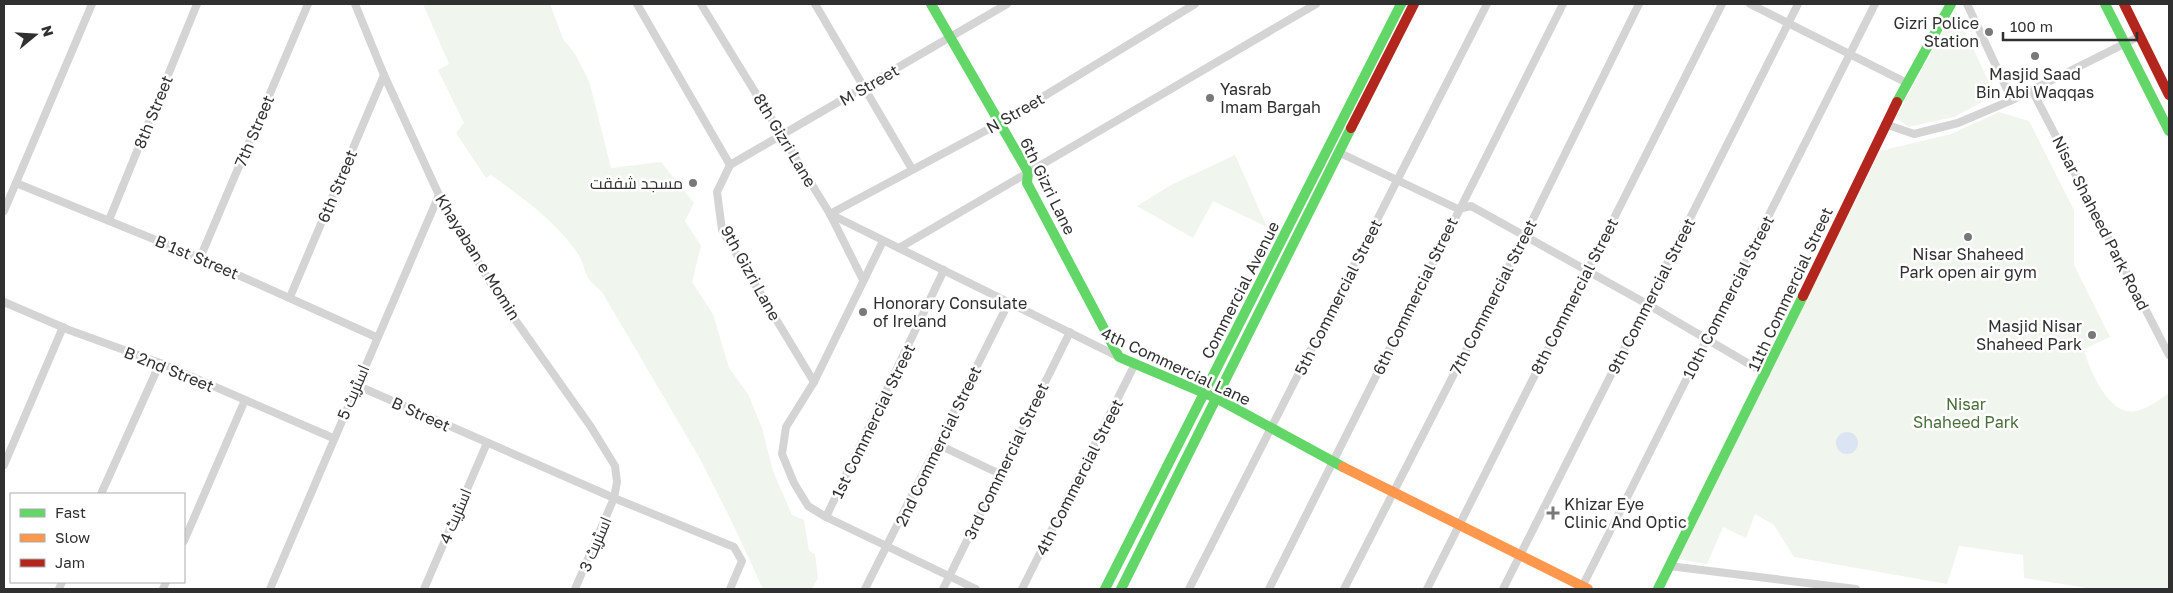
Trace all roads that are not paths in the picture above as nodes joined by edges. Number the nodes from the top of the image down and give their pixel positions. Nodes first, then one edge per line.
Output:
1 (92, 4) edge
2 (197, 4) edge
3 (308, 4) edge
4 (355, 4) edge
5 (637, 4) edge
6 (701, 4) edge
7 (815, 4) edge
8 (931, 4) edge
9 (1007, 4) edge
10 (1196, 4) edge
11 (1316, 4) edge
12 (1401, 4) edge
13 (1414, 4) edge
14 (1487, 4) edge
15 (1563, 4) edge
16 (1639, 4) edge
17 (1722, 4) edge
18 (1750, 4) edge
19 (1798, 4) edge
20 (1875, 4) edge
21 (1952, 4) edge
22 (1967, 4) edge
23 (2105, 4) edge
24 (2124, 4) edge
25 (1788, 23) junction
26 (2140, 36) junction
27 (951, 37) junction
28 (2125, 43) junction
29 (1850, 54) junction
30 (384, 75) junction
31 (1907, 84) junction
32 (864, 88) junction
33 (2032, 90) junction
34 (2169, 95) edge
35 (2012, 100) junction
36 (1000, 122) junction
37 (1885, 124) junction
38 (2169, 130) edge
39 (781, 134) junction
40 (1338, 152) junction
41 (730, 165) junction
42 (912, 170) junction
43 (1028, 172) junction
44 (1397, 180) junction
45 (16, 183) junction
46 (439, 195) junction
47 (1458, 209) junction
48 (4, 211) edge
49 (830, 214) junction
50 (109, 220) junction
51 (1524, 237) junction
52 (884, 241) junction
53 (899, 248) junction
54 (200, 258) junction
55 (944, 270) junction
56 (1587, 271) junction
57 (863, 280) junction
58 (290, 298) junction
59 (4, 302) edge
60 (1009, 302) junction
61 (1647, 304) junction
62 (63, 327) junction
63 (1070, 332) junction
64 (376, 337) junction
65 (1707, 339) junction
66 (2169, 356) edge
67 (1119, 357) junction
68 (160, 363) junction
69 (1135, 364) junction
70 (1766, 374) junction
71 (814, 382) junction
72 (356, 385) junction
73 (1205, 394) junction
74 (1218, 399) junction
75 (245, 400) junction
76 (1271, 428) junction
77 (333, 438) junction
78 (487, 443) junction
79 (939, 444) junction
80 (1333, 462) junction
81 (4, 465) edge
82 (1000, 474) junction
83 (1393, 492) junction
84 (101, 493) edge
85 (614, 498) junction
86 (826, 517) junction
87 (1459, 525) junction
88 (185, 539) edge
89 (888, 546) junction
90 (1521, 554) junction
91 (1669, 566) junction
92 (950, 576) junction
93 (1584, 588) edge
94 (270, 589) edge
95 (424, 589) edge
96 (575, 589) edge
97 (730, 589) edge
98 (865, 589) edge
99 (943, 589) edge
100 (976, 589) edge
101 (1022, 589) edge
102 (1105, 589) edge
103 (1121, 589) edge
104 (1189, 589) edge
105 (1269, 589) edge
106 (1344, 589) edge
107 (1427, 589) edge
108 (1504, 589) edge
109 (1658, 589) edge
110 (1856, 589) edge

1 - 45 street
2 - 50 street, 8th Street
3 - 54 street, 7th Street
4 - 30 street, Khayaban e Momin
5 - 41 street
6 - 39 street, 8th Gizri Lane
7 - 32 street
8 - 27 street, 6th Gizri Lane
9 - 27 street, M Street
10 - 36 street, N Street
11 - 43 street
12 - 73 street, Commercial Avenue
13 - 40 street, Commercial Avenue
14 - 44 street, 5th Commercial Street
15 - 47 street, 6th Commercial Street
16 - 51 street, 7th Commercial Street
17 - 56 street, 8th Commercial Street
18 - 25 street
19 - 25 street, 9th Commercial Street
20 - 29 street, 10th Commercial Street
21 - 31 street, 11th Commercial Street
22 - 35 street
23 - 28 street
24 - 26 street
25 - 29 street
25 - 61 street, 9th Commercial Street
26 - 28 street
26 - 34 street
27 - 32 street, M Street
27 - 36 street, 6th Gizri Lane
28 - 33 street
28 - 38 street
29 - 31 street
29 - 65 street, 10th Commercial Street
30 - 46 street, Khayaban e Momin
30 - 58 street, 6th Street
31 - 37 street, 11th Commercial Street
32 - 39 street, M Street
32 - 42 street
33 - 35 street
33 - 66 street, Nisar Shaheed Park Road
35 - 37 street
36 - 42 street, N Street
36 - 43 street, 6th Gizri Lane
37 - 70 street, 11th Commercial Street
39 - 41 street, M Street
39 - 49 street, 8th Gizri Lane
40 - 44 street
40 - 74 street, Commercial Avenue
41 - 71 street, 9th Gizri Lane
42 - 49 street, N Street
43 - 53 street
43 - 67 street, 6th Gizri Lane
44 - 47 street
44 - 76 street, 5th Commercial Street
45 - 48 street
45 - 50 street, B 1st Street
46 - 64 street, اسٹریٹ 5
46 - 85 street, Khayaban e Momin
47 - 51 street
47 - 80 street, 6th Commercial Street
49 - 52 street, 4th Commercial Lane
49 - 57 street, 8th Gizri Lane
50 - 54 street, B 1st Street
51 - 56 street
51 - 83 street, 7th Commercial Street
52 - 53 street, 4th Commercial Lane
52 - 57 street
53 - 55 street, 4th Commercial Lane
54 - 58 street, B 1st Street
55 - 60 street, 4th Commercial Lane
55 - 86 street, 1st Commercial Street
56 - 61 street
56 - 87 street, 8th Commercial Street
57 - 71 street
58 - 64 street, B 1st Street
59 - 62 street, B 2nd Street
60 - 63 street, 4th Commercial Lane
60 - 79 street, 2nd Commercial Street
61 - 65 street
61 - 90 street, 9th Commercial Street
62 - 68 street, B 2nd Street
62 - 81 street
63 - 67 street, 4th Commercial Lane
63 - 82 street, 3rd Commercial Street
64 - 72 street, اسٹریٹ 5
65 - 70 street
65 - 93 street, 10th Commercial Street
67 - 69 street, 4th Commercial Lane
68 - 75 street, B 2nd Street
68 - 84 street
69 - 73 street, 4th Commercial Lane
69 - 101 street, 4th Commercial Street
70 - 91 street, 11th Commercial Street
71 - 86 street
72 - 77 street, اسٹریٹ 5
72 - 78 street, B Street
73 - 74 street, 4th Commercial Lane
73 - 102 street, Commercial Avenue
74 - 76 street, 4th Commercial Lane
74 - 103 street, Commercial Avenue
75 - 77 street, B 2nd Street
75 - 88 street
76 - 80 street, 4th Commercial Lane
76 - 104 street, 5th Commercial Street
77 - 94 street, اسٹریٹ 5
78 - 85 street, B Street
78 - 95 street, اسٹریٹ 4
79 - 82 street
79 - 89 street, 2nd Commercial Street
80 - 83 street, 4th Commercial Lane
80 - 105 street, 6th Commercial Street
82 - 92 street, 3rd Commercial Street
83 - 87 street, 4th Commercial Lane
83 - 106 street, 7th Commercial Street
85 - 96 street, اسٹریٹ 3
85 - 97 street
86 - 89 street
87 - 90 street, 4th Commercial Lane
87 - 107 street, 8th Commercial Street
89 - 92 street
89 - 98 street, 2nd Commercial Street
90 - 93 street, 4th Commercial Lane
90 - 108 street, 9th Commercial Street
91 - 109 street, 11th Commercial Street
91 - 110 street
92 - 99 street, 3rd Commercial Street
92 - 100 street

